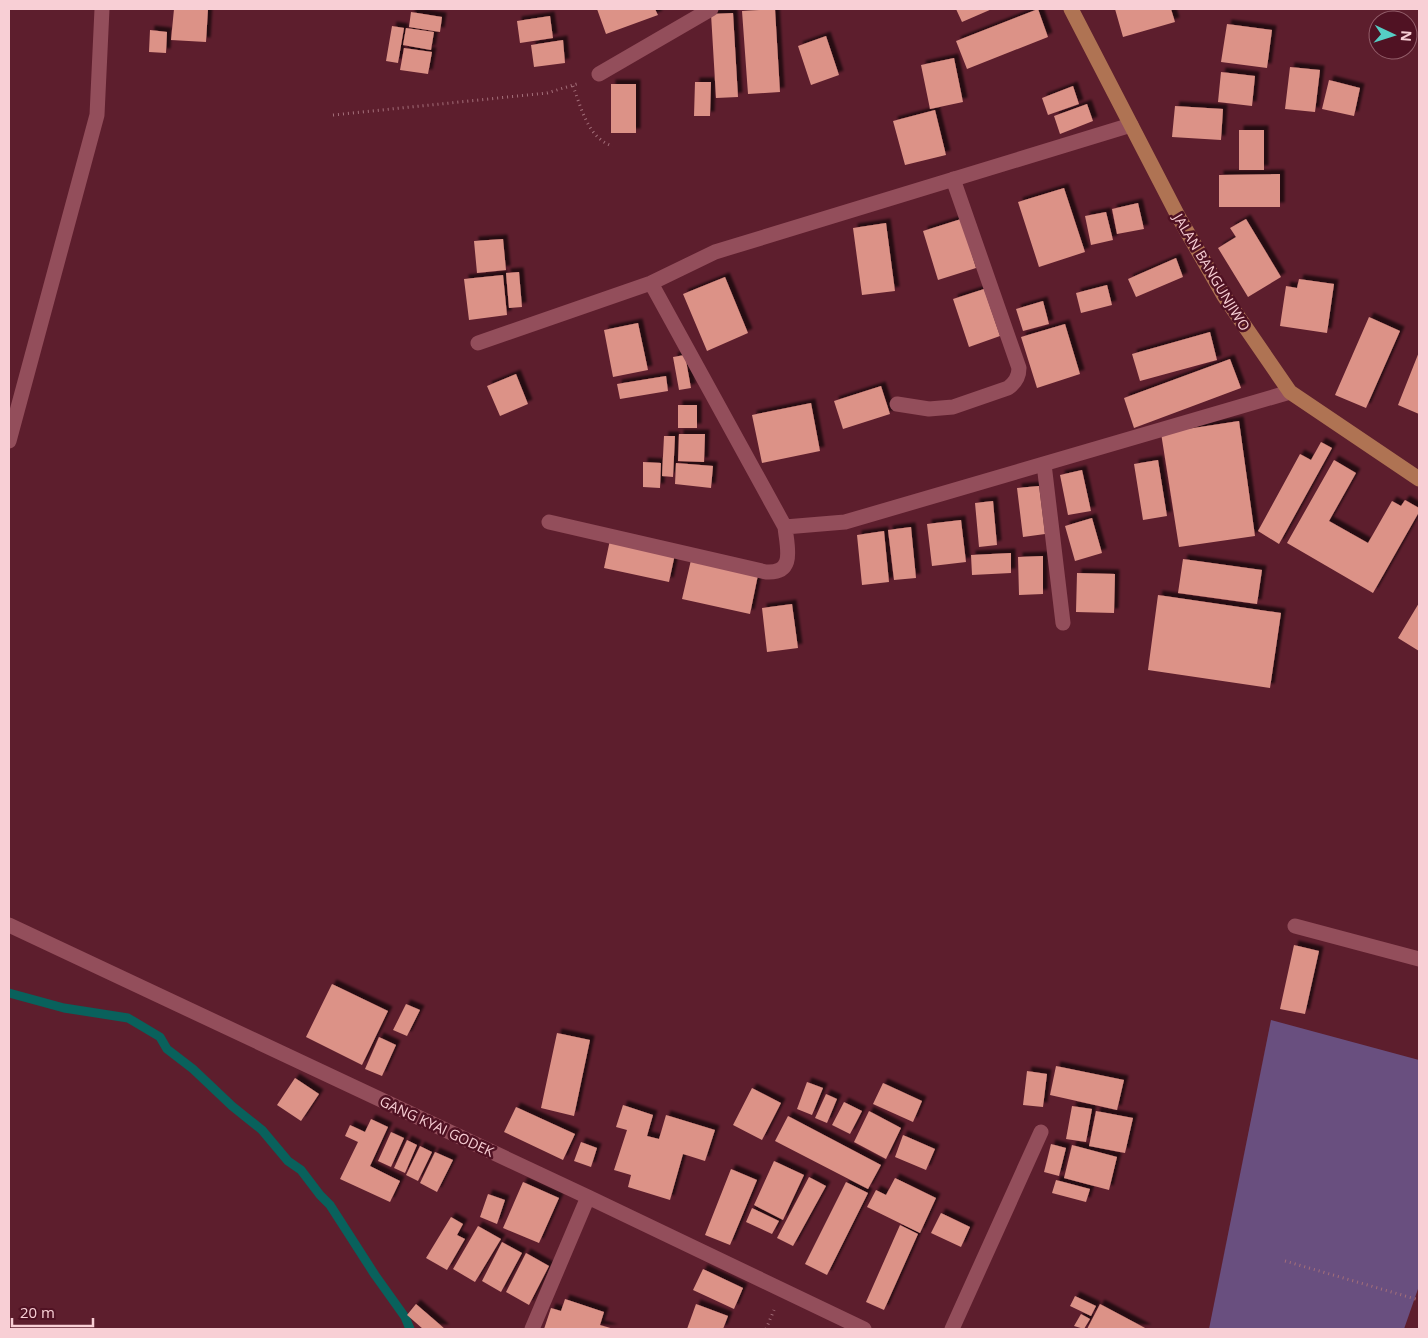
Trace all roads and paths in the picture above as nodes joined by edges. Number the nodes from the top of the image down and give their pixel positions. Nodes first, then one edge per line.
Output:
1 (102, 9) edge
2 (711, 9) edge
3 (1071, 9) edge
4 (599, 74) joint
5 (573, 86) junction
6 (333, 116) dead end
7 (1131, 125) junction
8 (613, 146) dead end
9 (952, 179) junction
10 (650, 284) junction
11 (478, 343) dead end
12 (1290, 392) junction
13 (896, 404) dead end
14 (9, 441) edge
15 (1044, 464) junction
16 (1419, 479) edge
17 (549, 522) dead end
18 (785, 527) junction
19 (1063, 623) dead end
20 (9, 925) edge
21 (1295, 926) dead end
22 (1419, 959) edge
23 (1041, 1132) dead end
24 (588, 1197) junction
25 (1285, 1262) dead end
26 (1419, 1300) edge
27 (532, 1329) edge
28 (864, 1329) edge
29 (952, 1329) edge

1 - 14 street
2 - 4 street
3 - 7 main road, JALAN BANGUNJIWO
4 - 5 path
5 - 6 path
5 - 8 path
7 - 9 street
7 - 12 main road, JALAN BANGUNJIWO
9 - 10 street
9 - 13 street
10 - 11 street
10 - 18 street
12 - 15 street
12 - 16 main road, JALAN BANGUNJIWO
15 - 18 street
15 - 19 street
17 - 18 street
20 - 24 street, GANG KYAI GODEK
21 - 22 street
23 - 29 street
24 - 27 street
24 - 28 street, GANG KYAI GODEK
25 - 26 path

